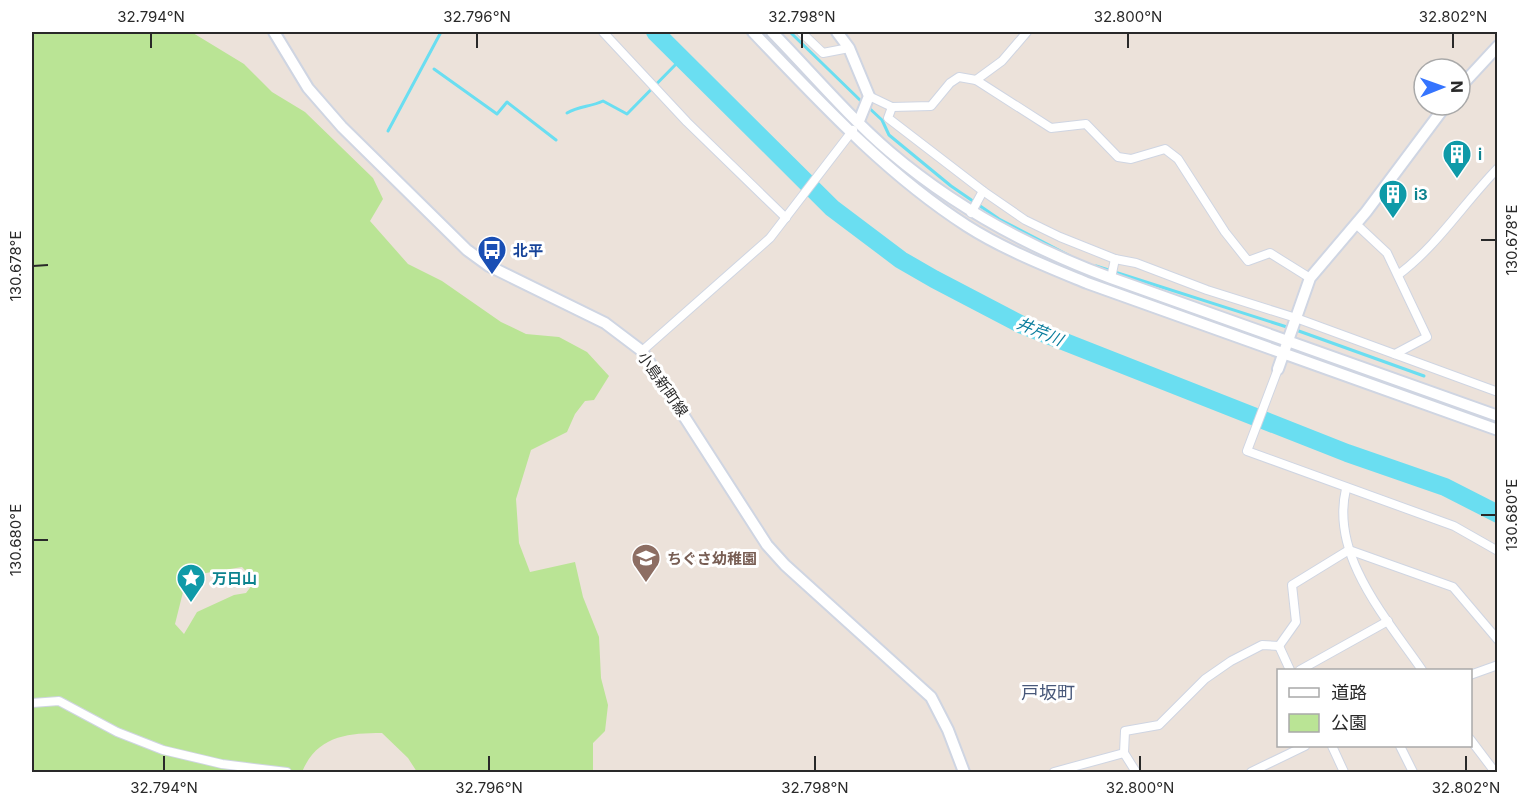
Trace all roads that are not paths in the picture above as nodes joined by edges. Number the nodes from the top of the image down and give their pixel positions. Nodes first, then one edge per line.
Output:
1 (274, 32) edge
2 (603, 32) edge
3 (753, 32) edge
4 (772, 32) edge
5 (801, 32) edge
6 (837, 32) edge
7 (1027, 32) edge
8 (1497, 46) edge
9 (849, 48) junction
10 (1472, 74) edge
11 (976, 80) junction
12 (869, 96) junction
13 (892, 107) junction
14 (1437, 117) edge
15 (859, 121) junction
16 (851, 132) junction
17 (1497, 168) edge
18 (983, 191) junction
19 (971, 213) junction
20 (788, 216) junction
21 (1356, 224) junction
22 (1115, 260) junction
23 (1398, 275) junction
24 (1111, 278) junction
25 (1310, 278) junction
26 (1296, 318) junction
27 (1289, 337) junction
28 (642, 351) junction
29 (1284, 352) junction
30 (1395, 354) junction
31 (1278, 369) joint
32 (1497, 392) edge
33 (1497, 416) edge
34 (1497, 430) edge
35 (1346, 489) junction
36 (1349, 550) junction
37 (1497, 551) edge
38 (1388, 621) junction
39 (1497, 640) edge
40 (1279, 646) junction
41 (1496, 668) edge
42 (1290, 669) edge
43 (1302, 669) edge
44 (1421, 669) edge
45 (1472, 674) edge
46 (32, 703) edge
47 (1472, 742) edge
48 (1303, 747) edge
49 (1332, 747) edge
50 (1400, 747) edge
51 (1124, 753) junction
52 (287, 772) edge
53 (964, 772) edge
54 (1054, 772) edge
55 (1136, 772) edge
56 (1251, 772) edge
57 (1344, 772) edge
58 (1413, 772) edge
59 (1494, 772) edge

1 - 28 street, 小島新町線
2 - 20 street
3 - 16 street
4 - 15 street
5 - 9 street
6 - 9 street
7 - 11 street
8 - 10 street
9 - 12 street
11 - 13 street
11 - 25 street
12 - 13 street
12 - 15 street
13 - 18 street
14 - 21 street
15 - 16 street
15 - 19 street
16 - 20 street
16 - 29 street
17 - 23 street
18 - 19 street
18 - 22 street
19 - 24 street
20 - 28 street
21 - 23 street
21 - 25 street
22 - 24 street
22 - 26 street
23 - 30 street
24 - 27 street
25 - 26 street
26 - 27 street
26 - 30 street
27 - 29 street
27 - 33 street
28 - 53 street, 小島新町線
29 - 31 street
29 - 34 street
30 - 32 street
31 - 35 street
35 - 36 street
35 - 37 street
36 - 38 street
36 - 39 street
36 - 40 street
38 - 43 street
38 - 44 street
40 - 42 street
40 - 51 street
41 - 45 street
46 - 52 street
47 - 59 street
48 - 56 street
49 - 57 street
50 - 58 street
51 - 54 street
51 - 55 street

